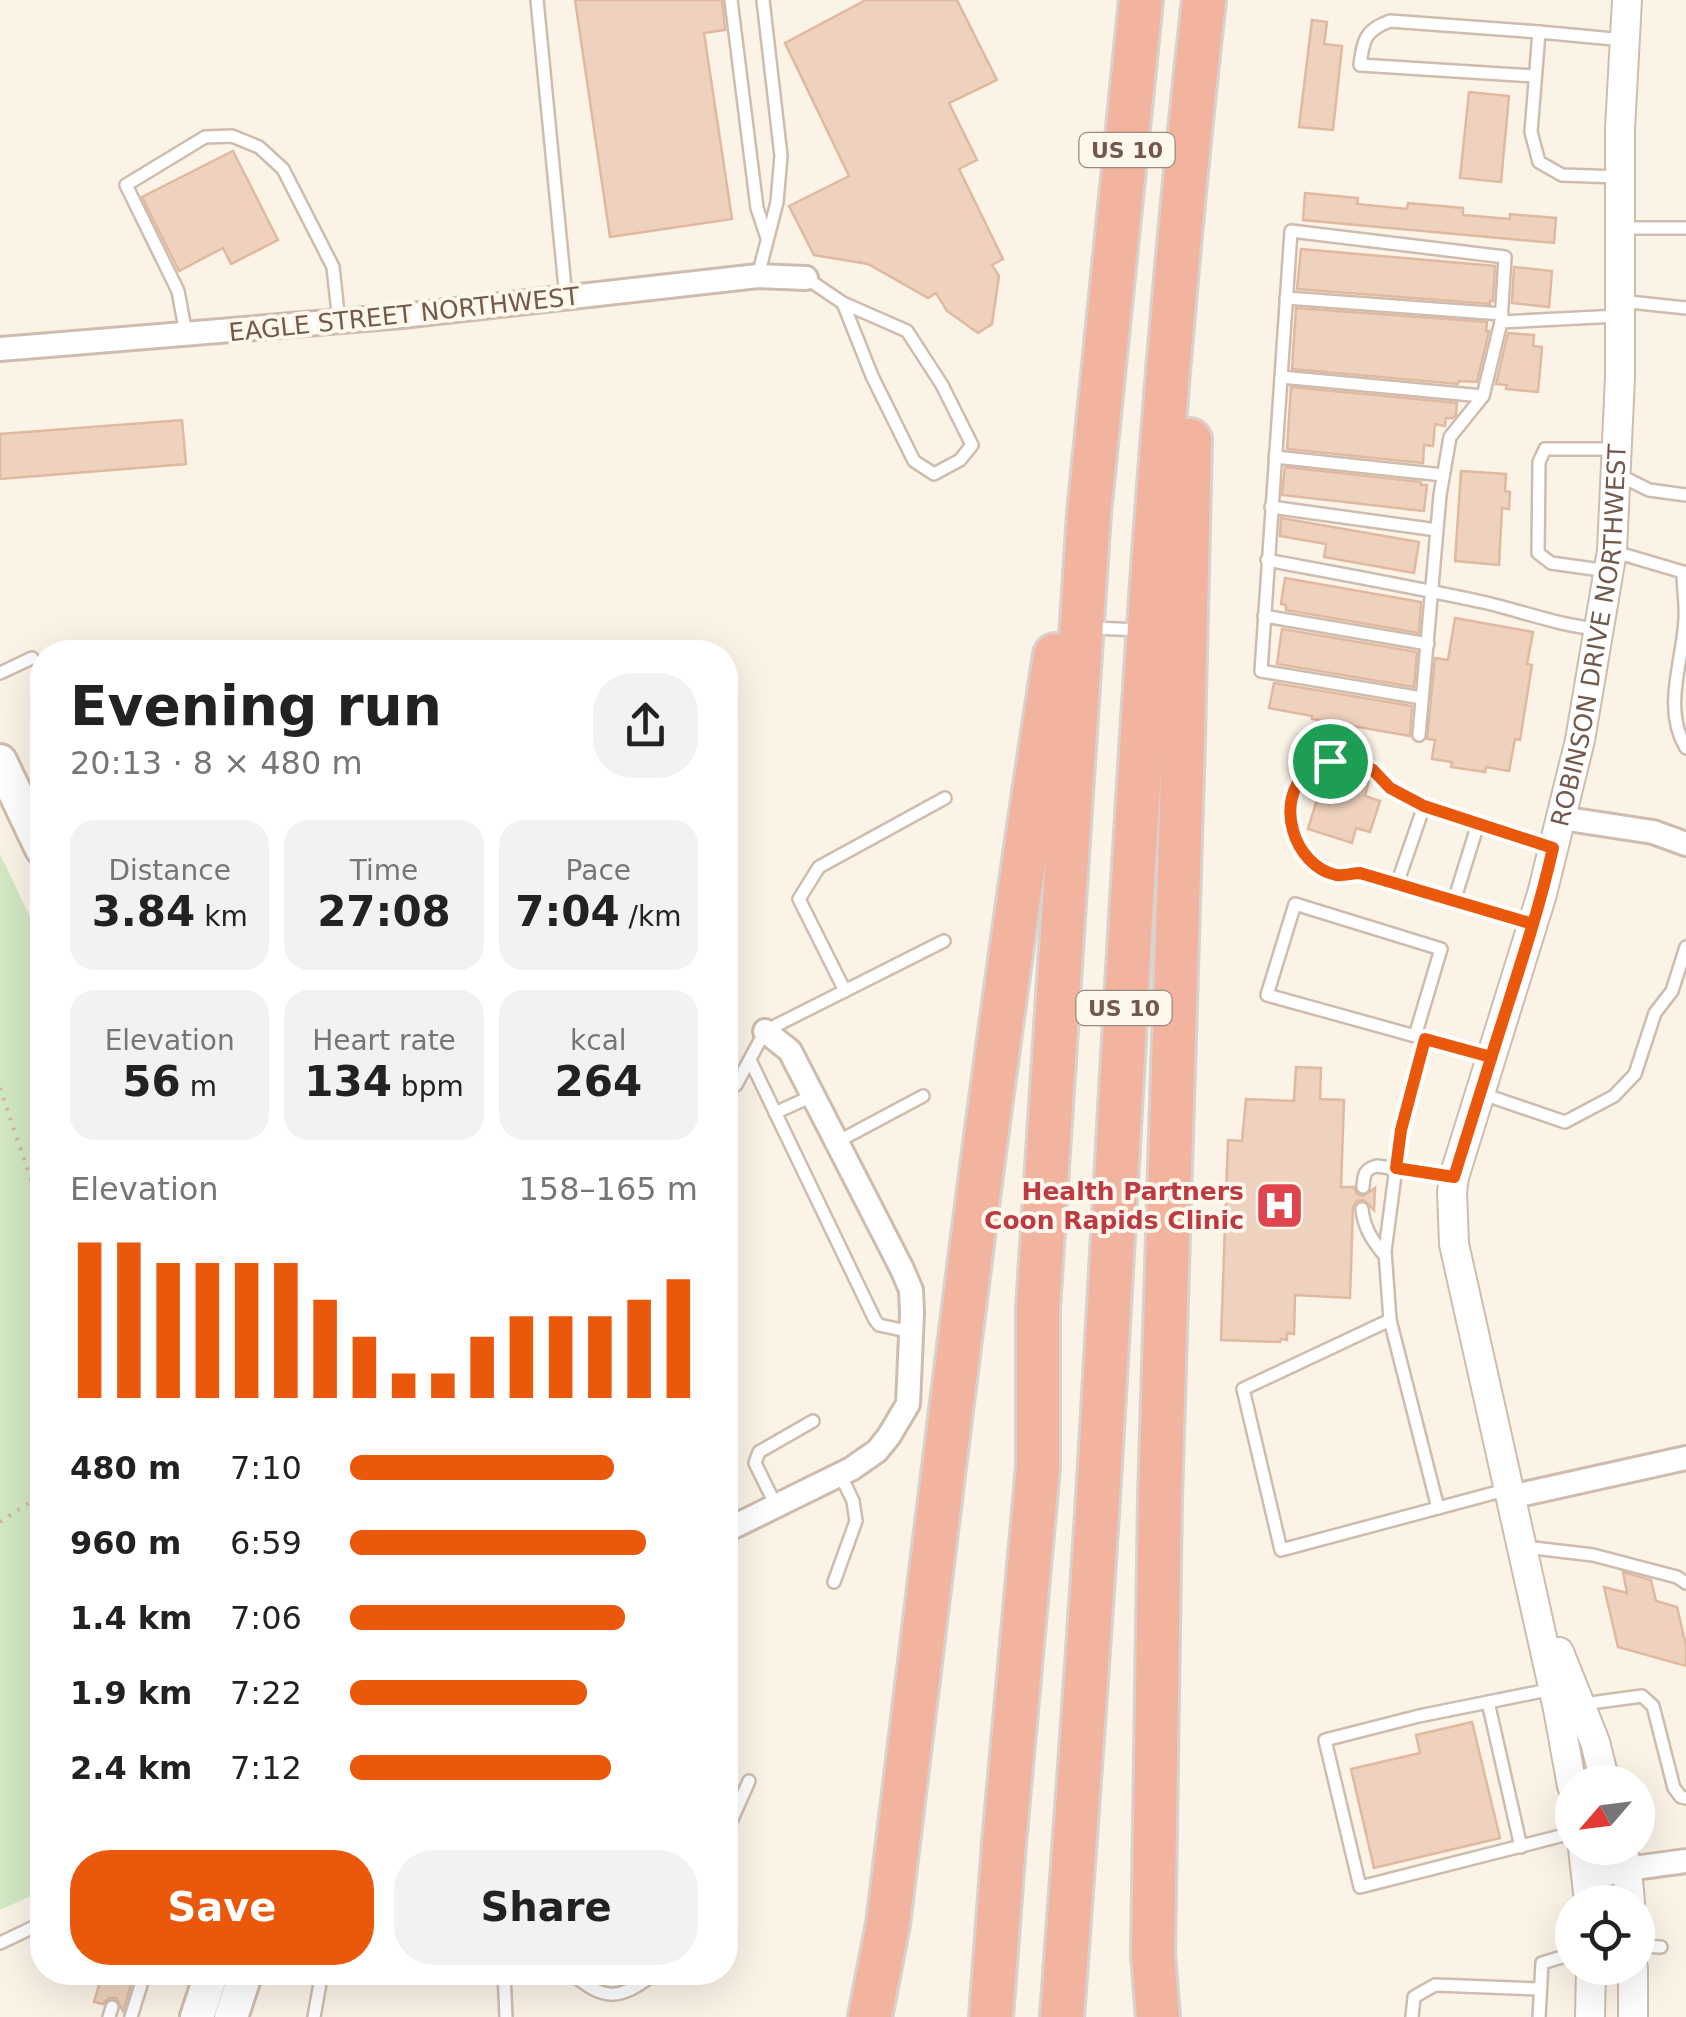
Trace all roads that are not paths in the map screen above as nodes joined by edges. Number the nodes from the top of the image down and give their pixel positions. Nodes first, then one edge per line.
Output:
1 (537, 0) edge
2 (731, 0) edge
3 (764, 0) edge
4 (1140, 0) edge
5 (1207, 0) edge
6 (1627, 0) edge
7 (1539, 32) junction
8 (1624, 40) junction
9 (1535, 76) junction
10 (1620, 177) junction
11 (1620, 228) junction
12 (1686, 228) edge
13 (767, 239) junction
14 (758, 276) junction
15 (806, 278) joint
16 (566, 298) junction
17 (1286, 298) junction
18 (1111, 300) junction
19 (844, 302) junction
20 (1620, 308) junction
21 (1686, 308) edge
22 (1501, 318) junction
23 (339, 322) junction
24 (186, 334) junction
25 (0, 349) edge
26 (1280, 377) junction
27 (1482, 396) junction
28 (1274, 457) junction
29 (1616, 461) junction
30 (1443, 475) junction
31 (1686, 495) edge
32 (1271, 507) junction
33 (1438, 530) junction
34 (1268, 560) junction
35 (1610, 561) junction
36 (1433, 592) junction
37 (1264, 616) junction
38 (1082, 627) junction
39 (1150, 630) junction
40 (1599, 630) junction
41 (1428, 644) junction
42 (30, 659) edge
43 (0, 673) edge
44 (1422, 698) junction
45 (1418, 735) dead end
46 (1686, 748) edge
47 (0, 762) edge
48 (945, 798) dead end
49 (1424, 806) junction
50 (1561, 818) junction
51 (30, 823) edge
52 (1478, 824) junction
53 (1686, 844) edge
54 (1553, 848) junction
55 (1397, 884) junction
56 (1454, 900) junction
57 (1533, 924) junction
58 (944, 941) dead end
59 (1686, 948) edge
60 (846, 991) junction
61 (1672, 991) junction
62 (1686, 995) edge
63 (765, 1031) junction
64 (1420, 1037) junction
65 (1491, 1057) junction
66 (750, 1060) junction
67 (738, 1081) edge
68 (1480, 1093) junction
69 (812, 1096) junction
70 (924, 1096) dead end
71 (776, 1113) junction
72 (835, 1142) junction
73 (1396, 1168) junction
74 (1454, 1177) junction
75 (1363, 1188) dead end
76 (1362, 1209) dead end
77 (1385, 1256) junction
78 (1390, 1320) junction
79 (910, 1342) junction
80 (813, 1421) dead end
81 (1686, 1458) edge
82 (840, 1474) junction
83 (1509, 1493) junction
84 (776, 1506) junction
85 (1438, 1508) junction
86 (738, 1525) edge
87 (1520, 1546) junction
88 (834, 1582) dead end
89 (1686, 1583) edge
90 (1553, 1689) junction
91 (1488, 1702) junction
92 (1579, 1704) junction
93 (1568, 1765) edge
94 (1601, 1765) edge
95 (749, 1782) dead end
96 (1686, 1798) edge
97 (738, 1806) edge
98 (1555, 1838) edge
99 (1521, 1847) junction
100 (1655, 1859) edge
101 (1686, 1861) edge
102 (1617, 1865) edge
103 (1595, 1885) edge
104 (888, 1924) junction
105 (30, 1929) edge
106 (0, 1943) edge
107 (1655, 1946) edge
108 (1662, 1946) dead end
109 (1153, 1955) junction
110 (1555, 1959) edge
111 (141, 1985) edge
112 (208, 1985) edge
113 (242, 1985) edge
114 (320, 1985) edge
115 (505, 1985) edge
116 (584, 1985) edge
117 (638, 1985) edge
118 (1591, 1985) edge
119 (1633, 1985) edge
120 (1539, 1989) junction
121 (131, 2017) edge
122 (198, 2017) edge
123 (231, 2017) edge
124 (314, 2017) edge
125 (506, 2017) edge
126 (870, 2017) edge
127 (898, 2017) edge
128 (992, 2017) edge
129 (1062, 2017) edge
130 (1144, 2017) edge
131 (1158, 2017) edge
132 (1412, 2017) edge
133 (1538, 2017) edge
134 (1590, 2017) edge
135 (1634, 2017) edge

1 - 16 lane
2 - 13 lane
3 - 13 lane
4 - 18 highway, US 10
5 - 39 highway, US 10
5 - 109 highway
6 - 8 street, ROBINSON DRIVE NORTHWEST
7 - 8 lane
7 - 9 lane
7 - 9 lane
8 - 10 street, ROBINSON DRIVE NORTHWEST
9 - 10 lane
10 - 11 street, ROBINSON DRIVE NORTHWEST
11 - 12 lane
11 - 20 street, ROBINSON DRIVE NORTHWEST
13 - 14 lane
14 - 15 street, EAGLE STREET NORTHWEST
14 - 16 street, EAGLE STREET NORTHWEST
15 - 19 lane
16 - 23 street, EAGLE STREET NORTHWEST
17 - 22 lane
17 - 22 lane
17 - 26 lane
18 - 38 highway, US 10
18 - 104 highway
19 - 19 lane
20 - 21 lane
20 - 22 lane
20 - 29 street, ROBINSON DRIVE NORTHWEST
22 - 27 lane
23 - 24 street, EAGLE STREET NORTHWEST
23 - 24 lane
24 - 25 street, EAGLE STREET NORTHWEST
26 - 27 lane
26 - 28 lane
27 - 30 lane
28 - 30 lane
28 - 32 lane
29 - 31 lane
29 - 35 street, ROBINSON DRIVE NORTHWEST
29 - 35 lane
30 - 33 lane
32 - 33 lane
32 - 34 lane
33 - 36 lane
34 - 36 lane
34 - 37 lane
35 - 40 street, ROBINSON DRIVE NORTHWEST
35 - 46 lane
36 - 40 lane
36 - 41 lane
37 - 41 lane
37 - 44 lane
38 - 39 lane
38 - 128 highway, US 10
39 - 129 highway, US 10
40 - 50 street, ROBINSON DRIVE NORTHWEST
41 - 44 lane
42 - 43 lane
44 - 45 lane
47 - 51 main road
48 - 60 lane
49 - 52 lane
49 - 55 lane
49 - 55 lane
50 - 53 street
50 - 54 street, ROBINSON DRIVE NORTHWEST
52 - 54 lane
52 - 56 lane
54 - 57 street, ROBINSON DRIVE NORTHWEST
55 - 56 lane
56 - 57 lane
57 - 65 street, ROBINSON DRIVE NORTHWEST
58 - 60 lane
59 - 61 lane
60 - 63 lane
61 - 62 lane
61 - 68 lane
63 - 66 lane
63 - 69 street
64 - 64 lane
64 - 65 lane
64 - 73 lane
65 - 68 street, ROBINSON DRIVE NORTHWEST
66 - 67 lane
66 - 71 lane
68 - 74 street, ROBINSON DRIVE NORTHWEST
69 - 71 lane
69 - 72 street
70 - 72 lane
71 - 79 lane
72 - 79 street
73 - 74 lane
73 - 75 lane
73 - 77 lane
74 - 83 street, ROBINSON DRIVE NORTHWEST
76 - 77 lane
77 - 78 lane
78 - 85 lane
78 - 85 lane
79 - 82 street
80 - 84 lane
81 - 83 street
82 - 84 street
82 - 88 lane
83 - 85 lane
83 - 87 street, ROBINSON DRIVE NORTHWEST
84 - 86 street
87 - 89 lane
87 - 90 street, ROBINSON DRIVE NORTHWEST
87 - 92 street, ROBINSON DRIVE NORTHWEST
90 - 91 lane
90 - 93 street, ROBINSON DRIVE NORTHWEST
91 - 99 lane
91 - 99 lane
92 - 94 street, ROBINSON DRIVE NORTHWEST
92 - 96 lane
95 - 97 lane
98 - 99 lane
100 - 101 street
102 - 103 street
104 - 126 highway
104 - 127 highway
105 - 106 lane
107 - 108 lane
109 - 130 highway
109 - 131 highway
110 - 120 lane
111 - 121 lane
112 - 122 main road
113 - 123 main road
114 - 124 lane
115 - 125 lane
116 - 117 lane
118 - 134 street
119 - 135 street
120 - 132 lane
120 - 133 lane

